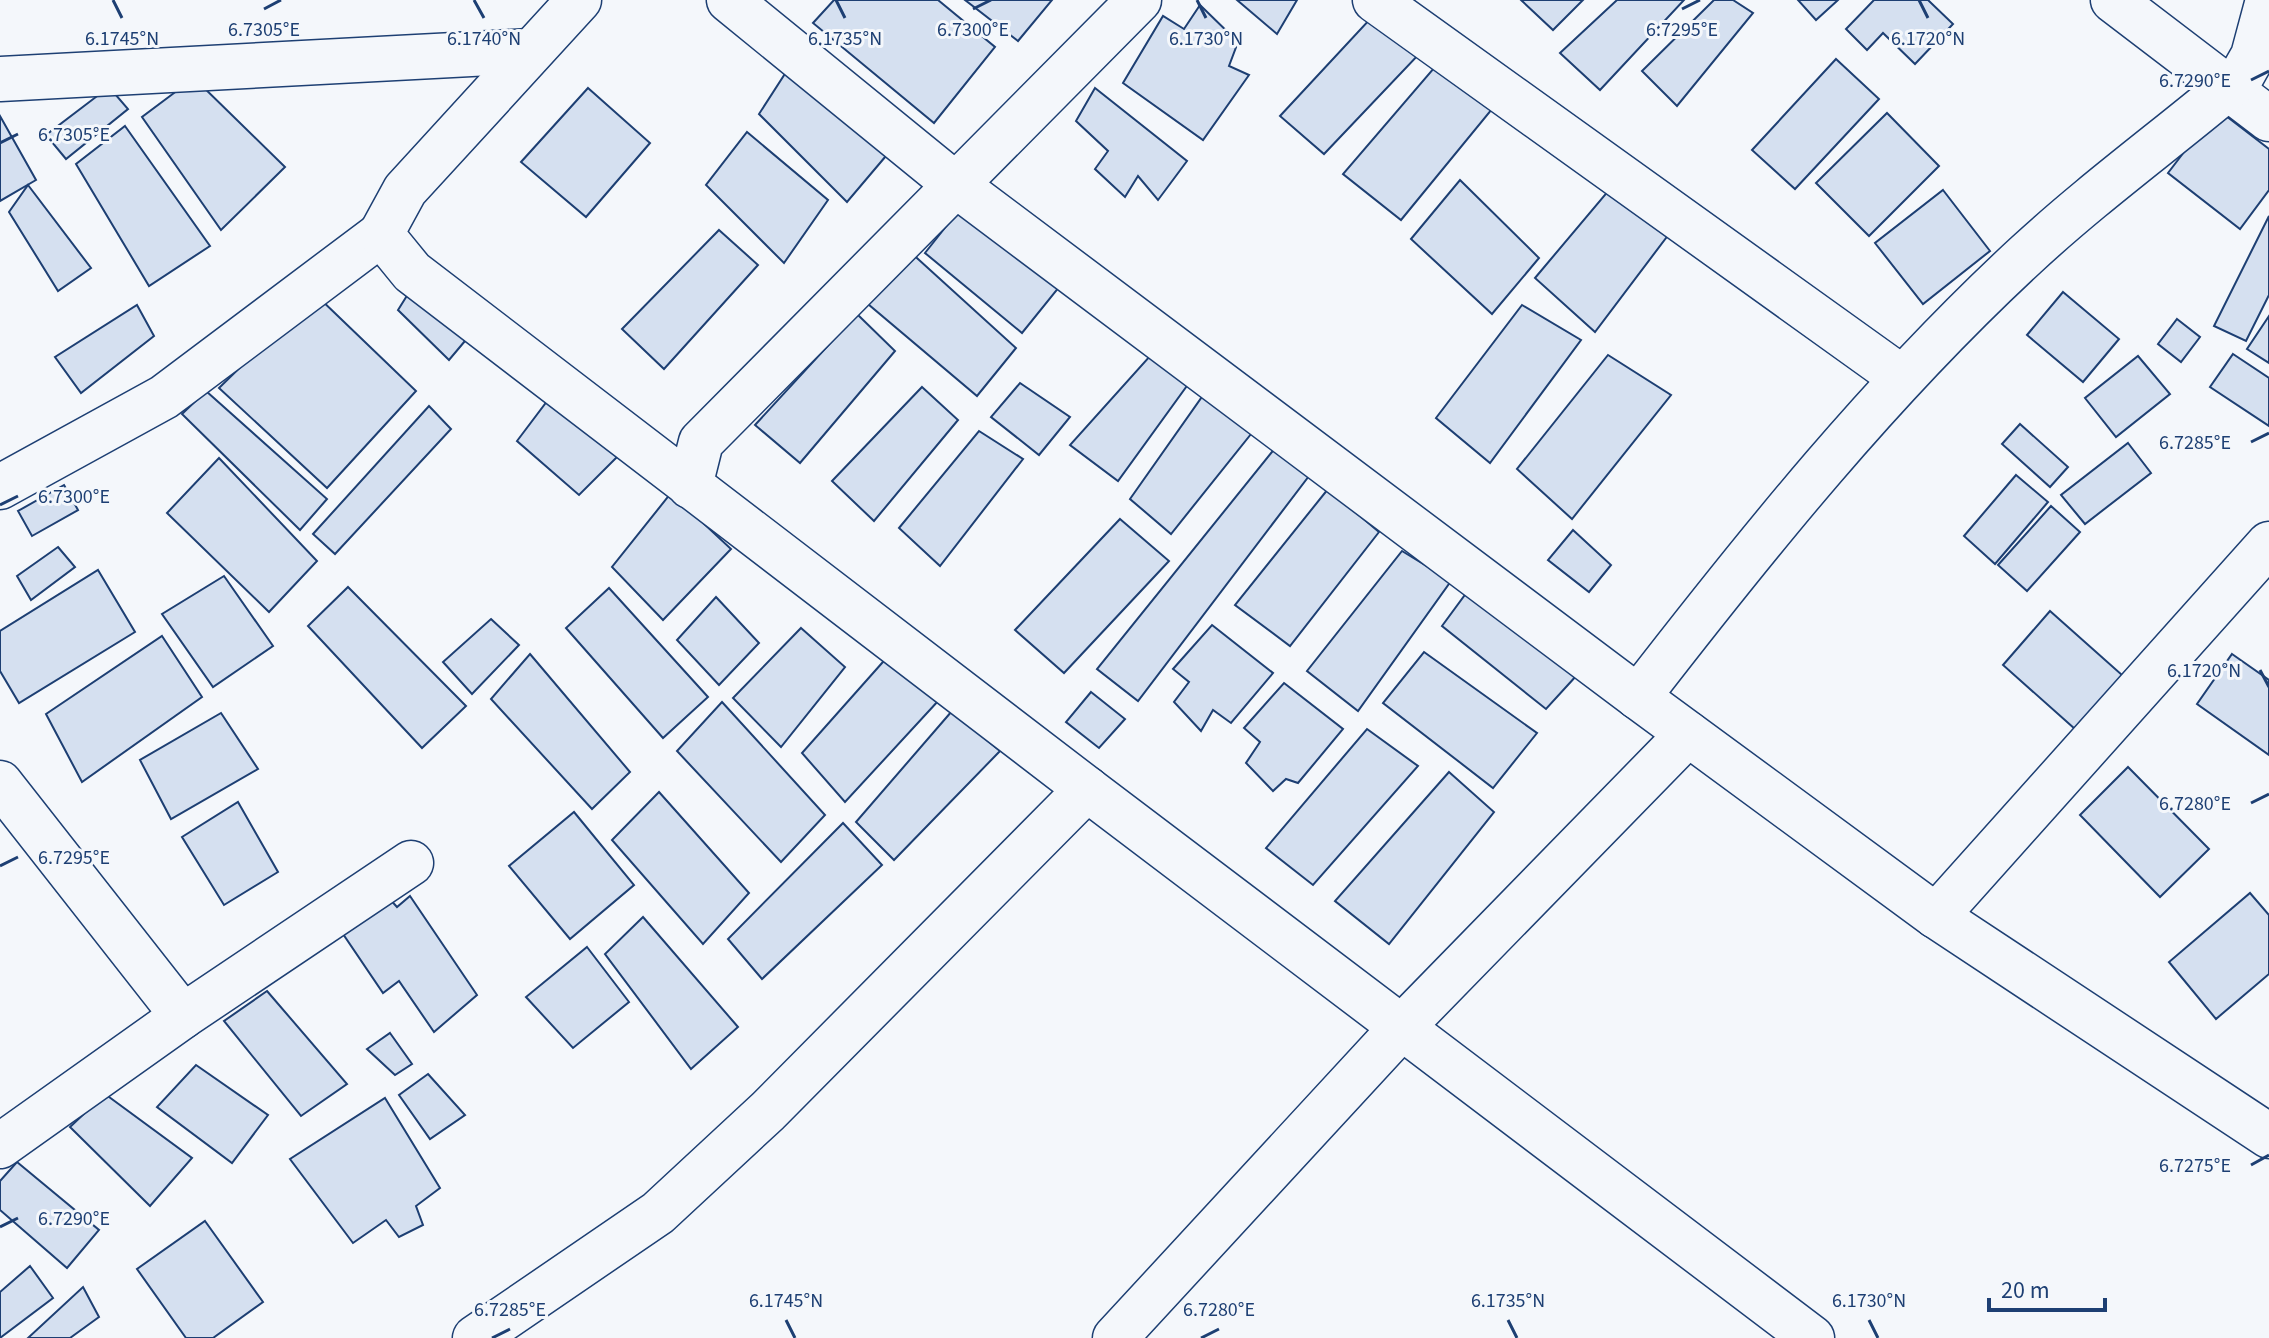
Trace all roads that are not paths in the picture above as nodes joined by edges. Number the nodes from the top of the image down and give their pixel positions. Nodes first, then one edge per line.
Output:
1 (579, 0) edge
2 (729, 0) edge
3 (1139, 0) edge
4 (1375, 0) edge
5 (2113, 0) edge
6 (2268, 0) edge
7 (530, 51) junction
8 (2, 73) edge
9 (2228, 88) junction
10 (2269, 119) edge
11 (956, 185) junction
12 (381, 234) junction
13 (1902, 378) junction
14 (690, 486) junction
15 (0, 487) edge
16 (2269, 544) edge
17 (1638, 697) junction
18 (1688, 734) junction
19 (0, 783) edge
20 (1087, 789) junction
21 (411, 863) dead end
22 (1936, 916) junction
23 (183, 1016) junction
24 (1402, 1027) junction
25 (2269, 1136) edge
26 (0, 1146) edge
27 (475, 1338) edge
28 (1115, 1338) edge
29 (1812, 1338) edge

1 - 7 street
2 - 11 street
3 - 11 street
4 - 13 street
5 - 9 street
6 - 9 street
7 - 8 street
7 - 12 street
9 - 10 street
9 - 13 street
11 - 14 street
11 - 17 street
12 - 14 street
12 - 15 street
13 - 17 street
14 - 20 street
16 - 22 street
17 - 18 street
18 - 22 street
18 - 24 street
19 - 23 street
20 - 24 street
20 - 27 street
21 - 23 street
22 - 25 street
23 - 26 street
24 - 28 street
24 - 29 street

